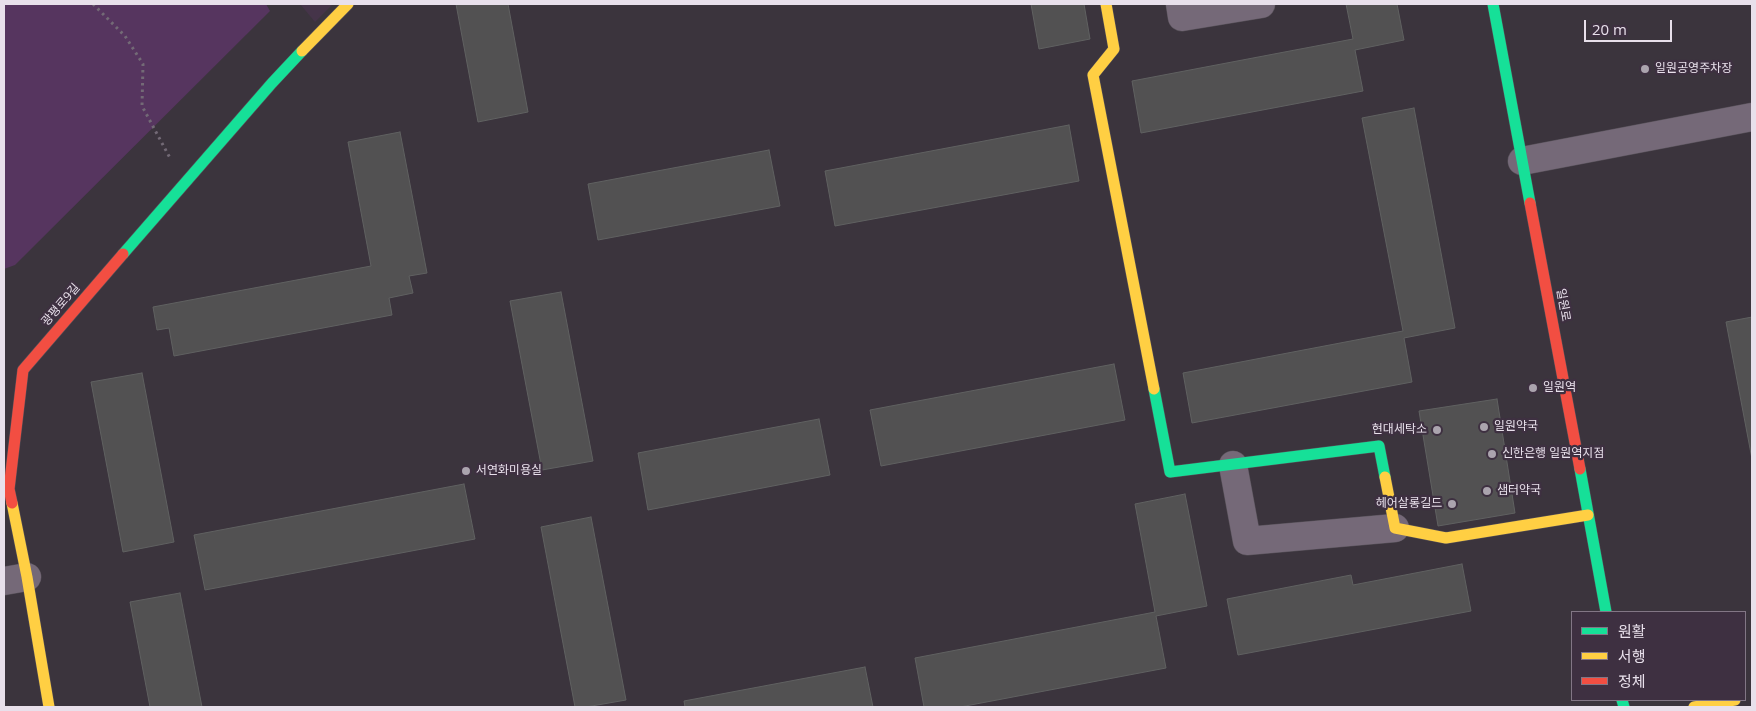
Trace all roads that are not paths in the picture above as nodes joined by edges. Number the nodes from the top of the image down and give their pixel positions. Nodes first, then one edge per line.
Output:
1 (348, 4) edge
2 (1106, 4) edge
3 (1180, 4) edge
4 (1261, 4) edge
5 (1493, 4) edge
6 (1752, 117) edge
7 (1522, 161) junction
8 (1233, 464) junction
9 (1588, 515) junction
10 (1395, 528) junction
11 (16, 579) edge
12 (1606, 611) edge
13 (1729, 701) edge
14 (50, 707) edge
15 (1694, 707) edge

1 - 11 street, 광평로9길
2 - 8 street
3 - 4 street
5 - 7 street, 일원로
6 - 7 street
7 - 9 street, 일원로
8 - 10 street
8 - 10 street
9 - 10 street
9 - 12 street, 일원로
11 - 14 street, 광평로9길
13 - 15 street

